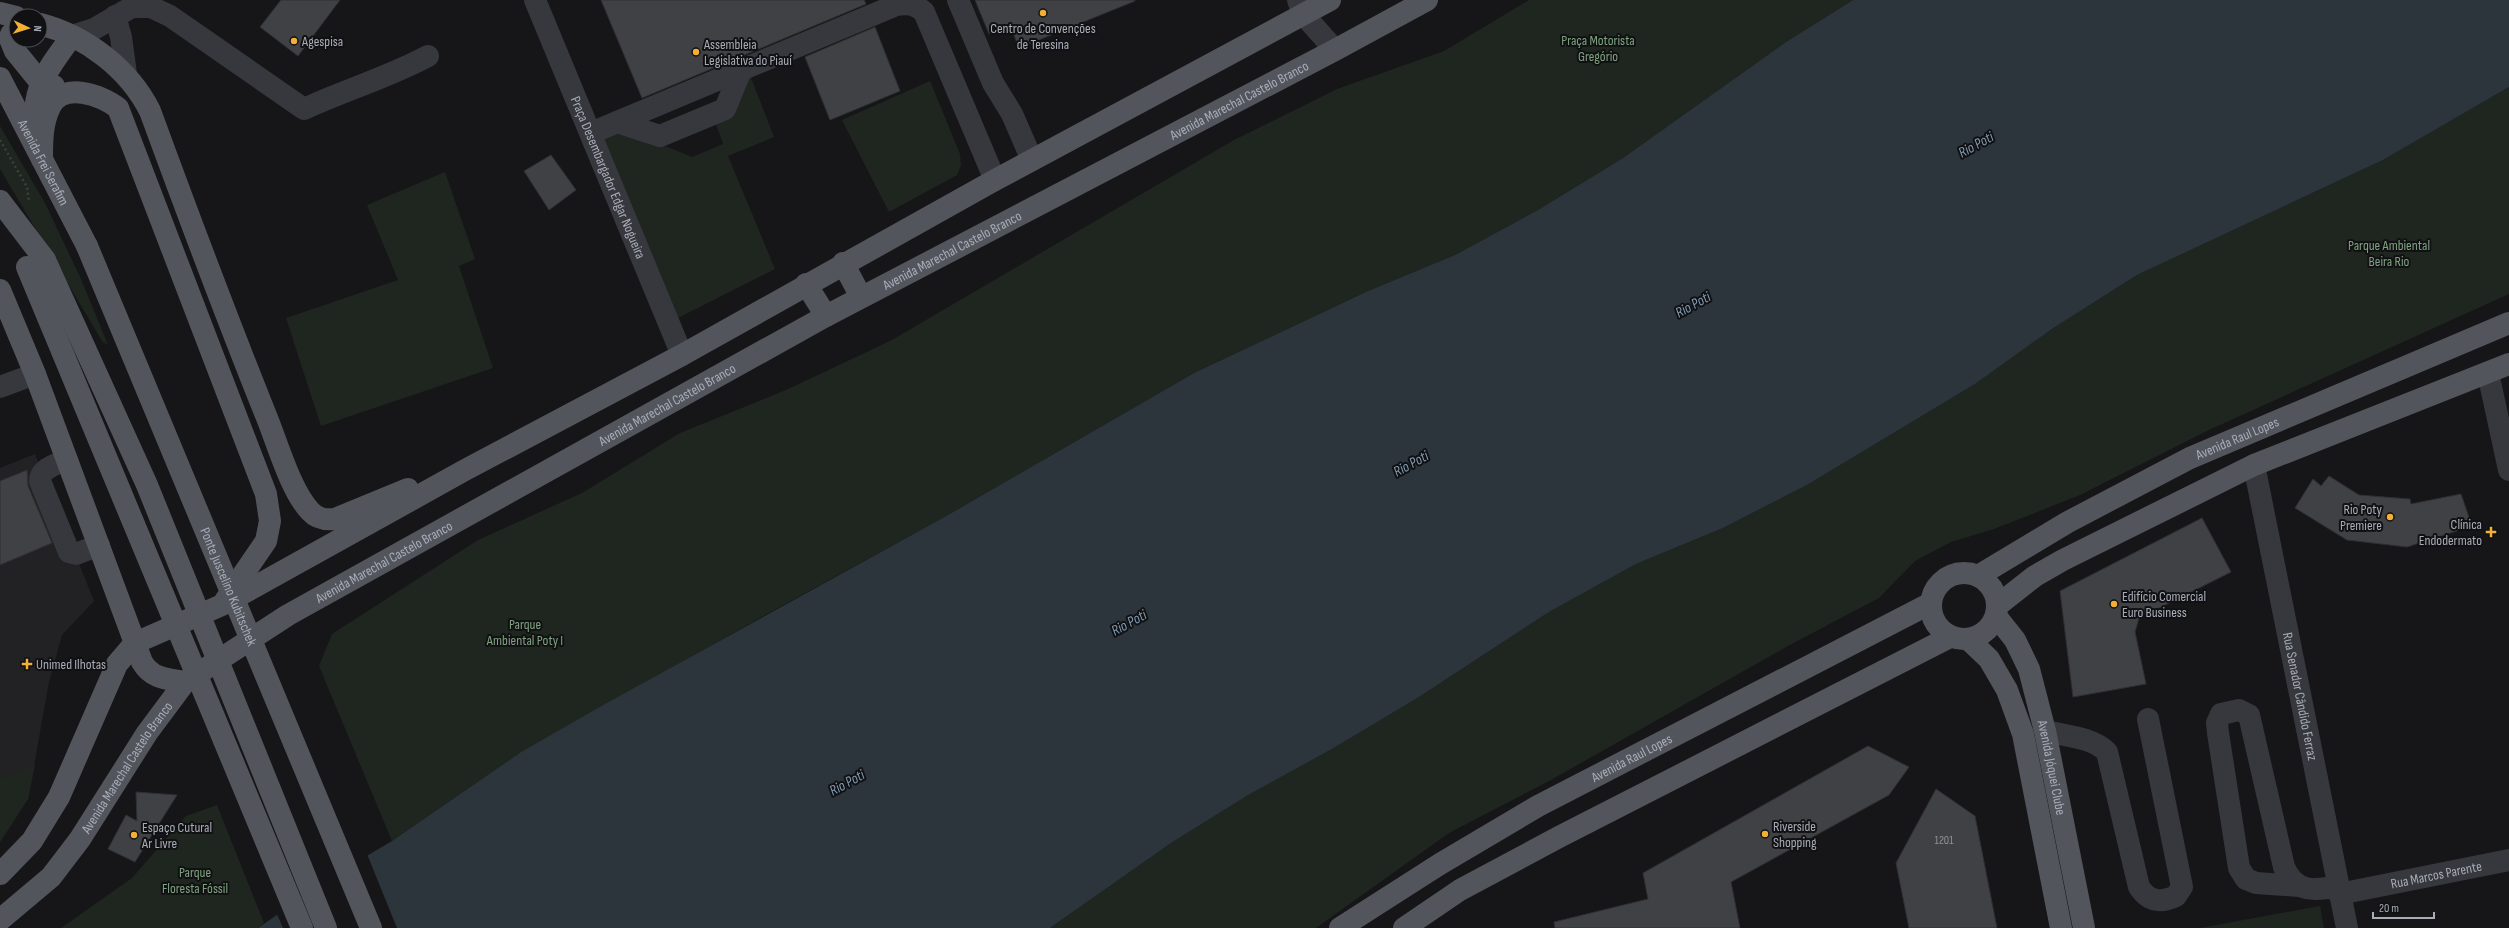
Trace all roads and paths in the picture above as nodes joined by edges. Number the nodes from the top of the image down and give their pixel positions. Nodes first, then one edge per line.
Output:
1 (535, 0) edge
2 (958, 0) edge
3 (1330, 0) edge
4 (1427, 0) edge
5 (1301, 7) edge
6 (115, 16) junction
7 (52, 29) edge
8 (14, 48) edge
9 (1335, 50) junction
10 (428, 56) dead end
11 (741, 70) junction
12 (126, 74) junction
13 (0, 78) edge
14 (41, 83) junction
15 (79, 92) junction
16 (617, 122) junction
17 (591, 132) junction
18 (0, 140) edge
19 (42, 159) junction
20 (1032, 160) junction
21 (995, 180) junction
22 (27, 187) dead end
23 (0, 201) edge
24 (0, 206) edge
25 (88, 246) joint
26 (36, 264) junction
27 (843, 264) junction
28 (806, 284) junction
29 (0, 290) edge
30 (861, 297) junction
31 (826, 316) junction
32 (2509, 324) edge
33 (682, 355) junction
34 (2509, 364) edge
35 (2488, 373) junction
36 (35, 374) junction
37 (0, 388) edge
38 (278, 444) junction
39 (251, 454) junction
40 (67, 460) junction
41 (2254, 465) junction
42 (464, 470) junction
43 (2509, 470) edge
44 (99, 545) junction
45 (1978, 576) junction
46 (1931, 604) junction
47 (222, 605) junction
48 (1997, 611) junction
49 (1960, 638) junction
50 (135, 643) junction
51 (185, 682) junction
52 (2148, 719) dead end
53 (2045, 731) junction
54 (2509, 860) edge
55 (0, 874) edge
56 (2299, 886) junction
57 (2339, 890) junction
58 (0, 920) edge
59 (302, 928) edge
60 (326, 928) edge
61 (370, 928) edge
62 (1340, 928) edge
63 (1404, 928) edge
64 (2061, 928) edge
65 (2084, 928) edge
66 (2347, 928) edge

1 - 17 street, Praça Desembargador Edgar Nogueira
2 - 20 street
3 - 5 main road
4 - 9 main road, Avenida Marechal Castelo Branco
5 - 9 street
5 - 20 main road
6 - 7 street
6 - 10 street
6 - 12 street
7 - 12 main road
7 - 14 main road
8 - 14 main road
9 - 30 main road, Avenida Marechal Castelo Branco
11 - 16 street
11 - 16 street
11 - 21 street
12 - 38 main road
13 - 19 main road, Avenida Frei Serafim
14 - 15 main road
14 - 19 main road
15 - 19 main road
15 - 39 main road
16 - 17 street
17 - 33 street, Praça Desembargador Edgar Nogueira
18 - 22 path
19 - 25 main road, Avenida Frei Serafim
20 - 21 main road
21 - 27 main road
23 - 26 main road
24 - 26 main road
25 - 61 main road, Ponte Juscelino Kubitschek, bridge
26 - 59 main road, bridge
26 - 60 main road, bridge
27 - 28 main road
27 - 30 main road
28 - 31 main road
28 - 33 main road
29 - 36 main road
30 - 31 main road, Avenida Marechal Castelo Branco
31 - 51 main road, Avenida Marechal Castelo Branco
32 - 45 main road, Avenida Raul Lopes
33 - 42 main road
34 - 35 main road
35 - 41 main road
35 - 43 street
36 - 37 street
36 - 40 main road
38 - 39 main road
38 - 42 main road
39 - 47 main road
40 - 44 main road
40 - 44 street
41 - 48 main road
41 - 57 street, Rua Senador Cândido Ferraz
42 - 47 main road
44 - 50 main road
45 - 46 main road
45 - 48 main road
46 - 49 main road
46 - 62 main road, Avenida Raul Lopes
47 - 50 main road
48 - 49 main road
48 - 53 main road, Avenida Jóquei Clube
49 - 63 main road
49 - 64 main road, Avenida Jóquei Clube
50 - 51 main road
50 - 55 main road
51 - 58 main road, Avenida Marechal Castelo Branco
52 - 53 street
53 - 65 main road, Avenida Jóquei Clube
54 - 57 street, Rua Marcos Parente
56 - 56 street, Rua Marcos Parente
56 - 57 street, Rua Marcos Parente
57 - 66 street, Rua Senador Cândido Ferraz

